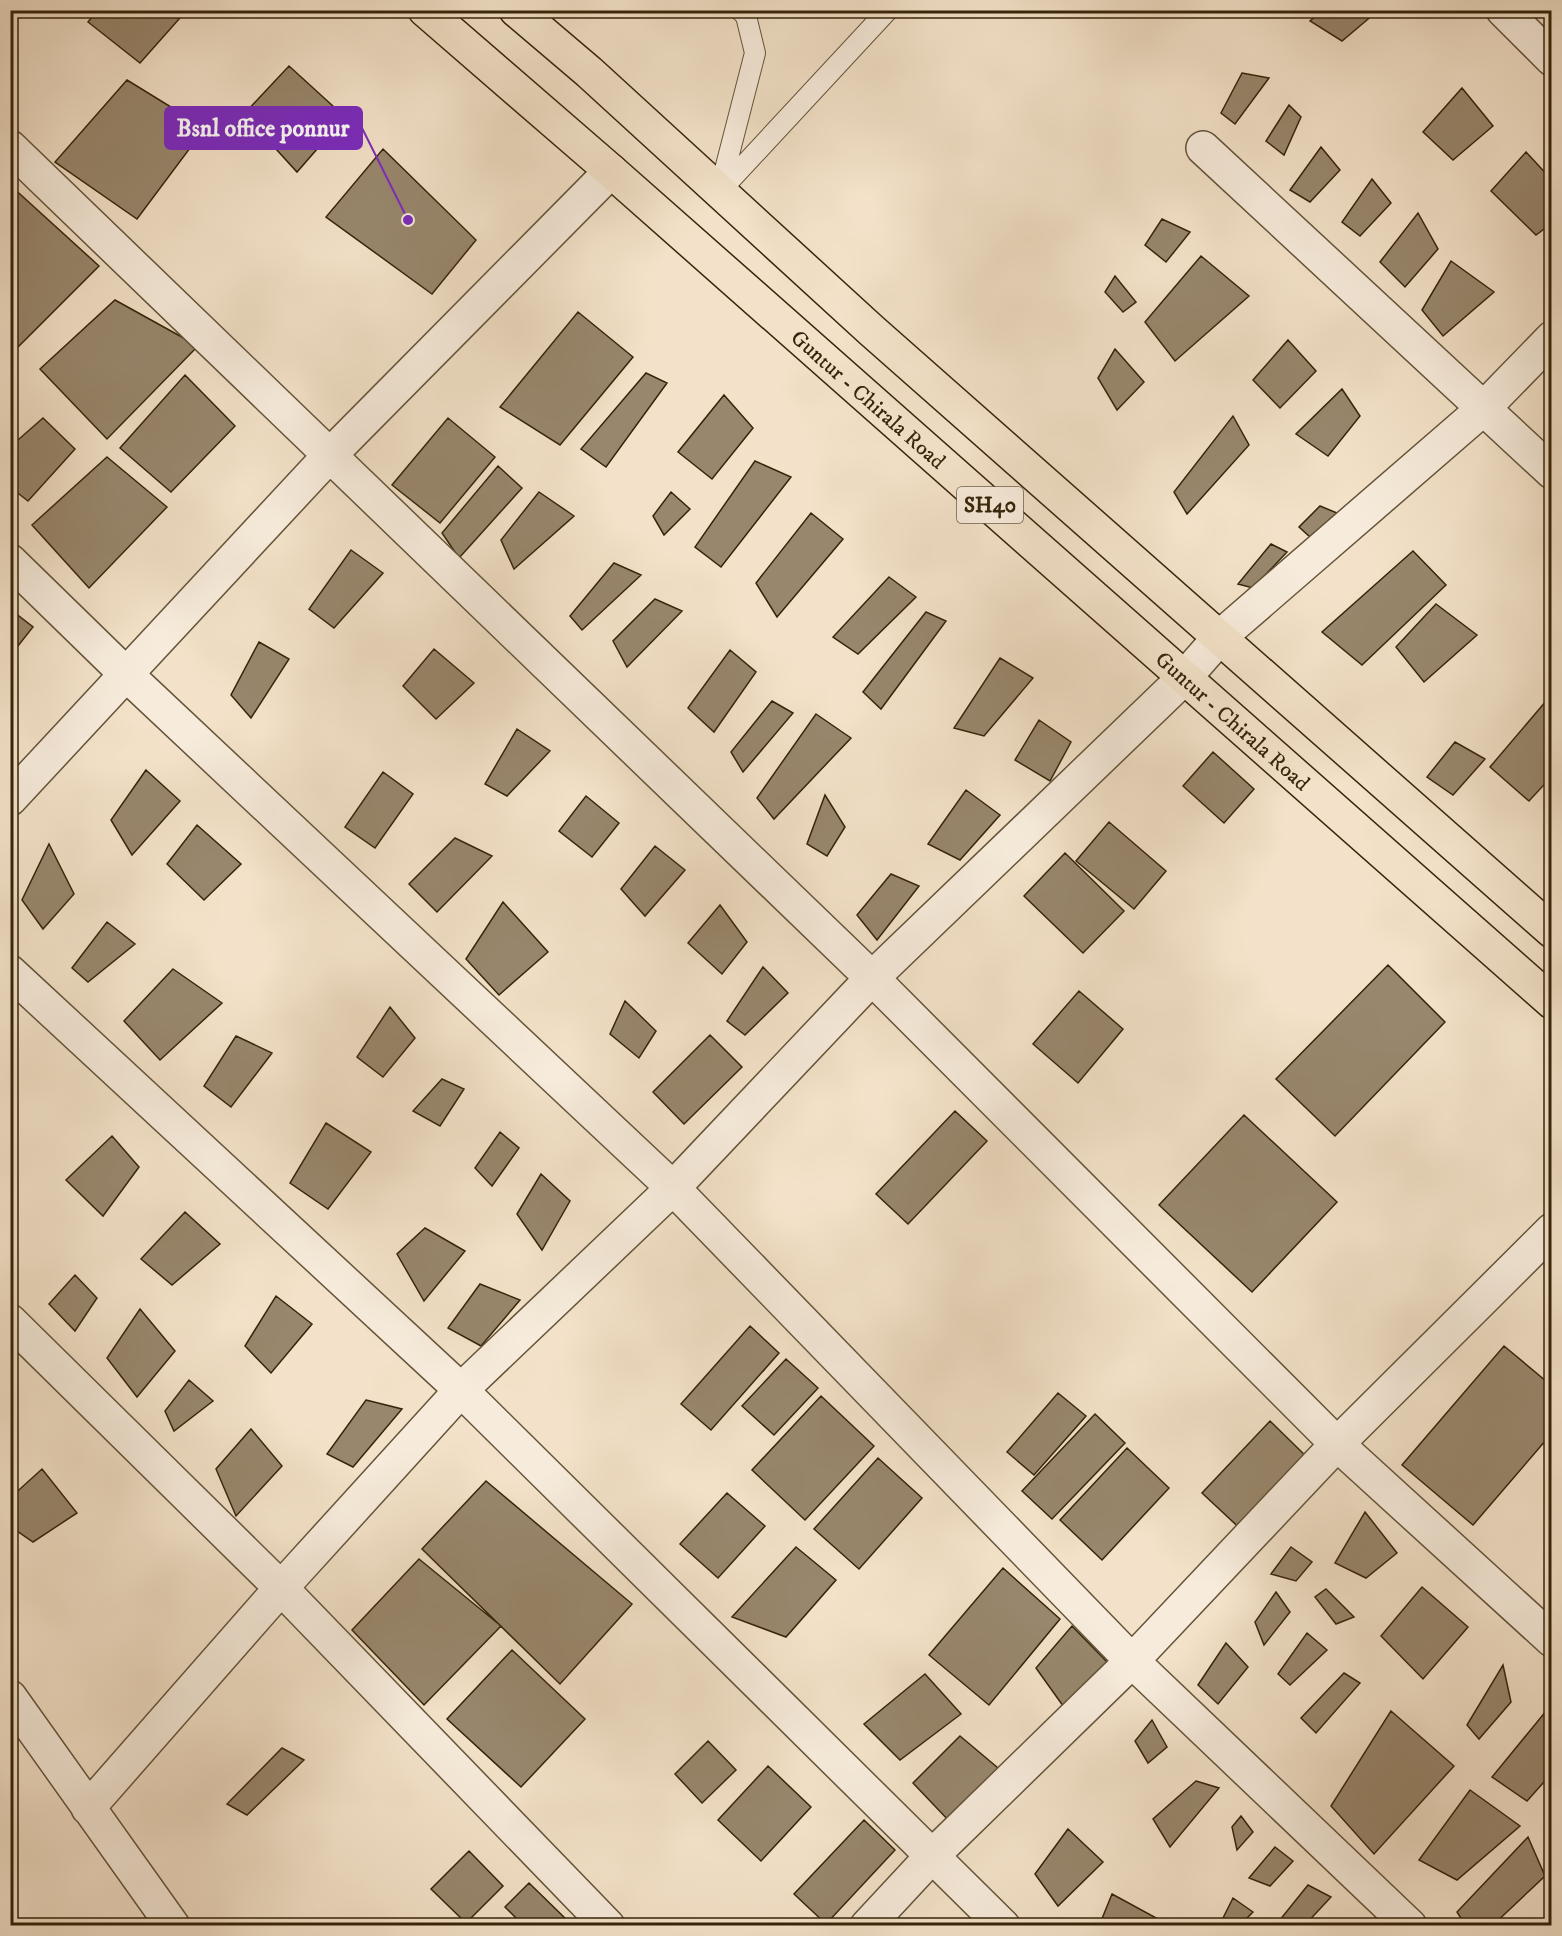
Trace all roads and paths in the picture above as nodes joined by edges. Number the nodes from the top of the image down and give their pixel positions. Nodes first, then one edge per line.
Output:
1 (425, 10) edge
2 (516, 10) edge
3 (740, 10) edge
4 (888, 10) edge
5 (1503, 10) edge
6 (1551, 59) edge
7 (10, 147) edge
8 (1203, 148) dead end
9 (611, 171) junction
10 (720, 191) junction
11 (1551, 339) edge
12 (1483, 410) junction
13 (329, 456) junction
14 (1551, 472) edge
15 (10, 561) edge
16 (1221, 636) junction
17 (128, 676) junction
18 (1185, 677) junction
19 (10, 799) edge
20 (1551, 931) edge
21 (10, 972) edge
22 (872, 978) junction
23 (1551, 1002) edge
24 (673, 1188) junction
25 (1551, 1230) edge
26 (10, 1321) edge
27 (461, 1390) junction
28 (1337, 1444) junction
29 (280, 1588) junction
30 (1551, 1640) edge
31 (1132, 1661) junction
32 (10, 1697) edge
33 (88, 1808) junction
34 (932, 1856) junction
35 (173, 1926) edge
36 (609, 1926) edge
37 (867, 1926) edge
38 (1003, 1926) edge
39 (1410, 1926) edge

1 - 9 main road, Guntur - Chirala Road / SH40
2 - 10 main road, SH40
3 - 10 lane
4 - 10 lane
5 - 6 street
7 - 13 street
8 - 12 street
9 - 13 street
9 - 18 main road, Guntur - Chirala Road / SH40
10 - 16 main road, SH40
11 - 12 street
12 - 14 street
12 - 16 street
13 - 17 street
13 - 22 street
15 - 17 street
16 - 18 street
16 - 20 main road, SH40
17 - 19 street
17 - 24 street
18 - 22 street
18 - 23 main road, Guntur - Chirala Road / SH40
21 - 27 street
22 - 24 street
22 - 28 street
24 - 27 street
24 - 31 street
25 - 28 street
26 - 29 street
27 - 29 street
27 - 34 street
28 - 30 street
28 - 31 street
29 - 33 street
29 - 36 street
31 - 34 street
31 - 39 street
32 - 33 street
33 - 35 street
34 - 37 street
34 - 38 street

